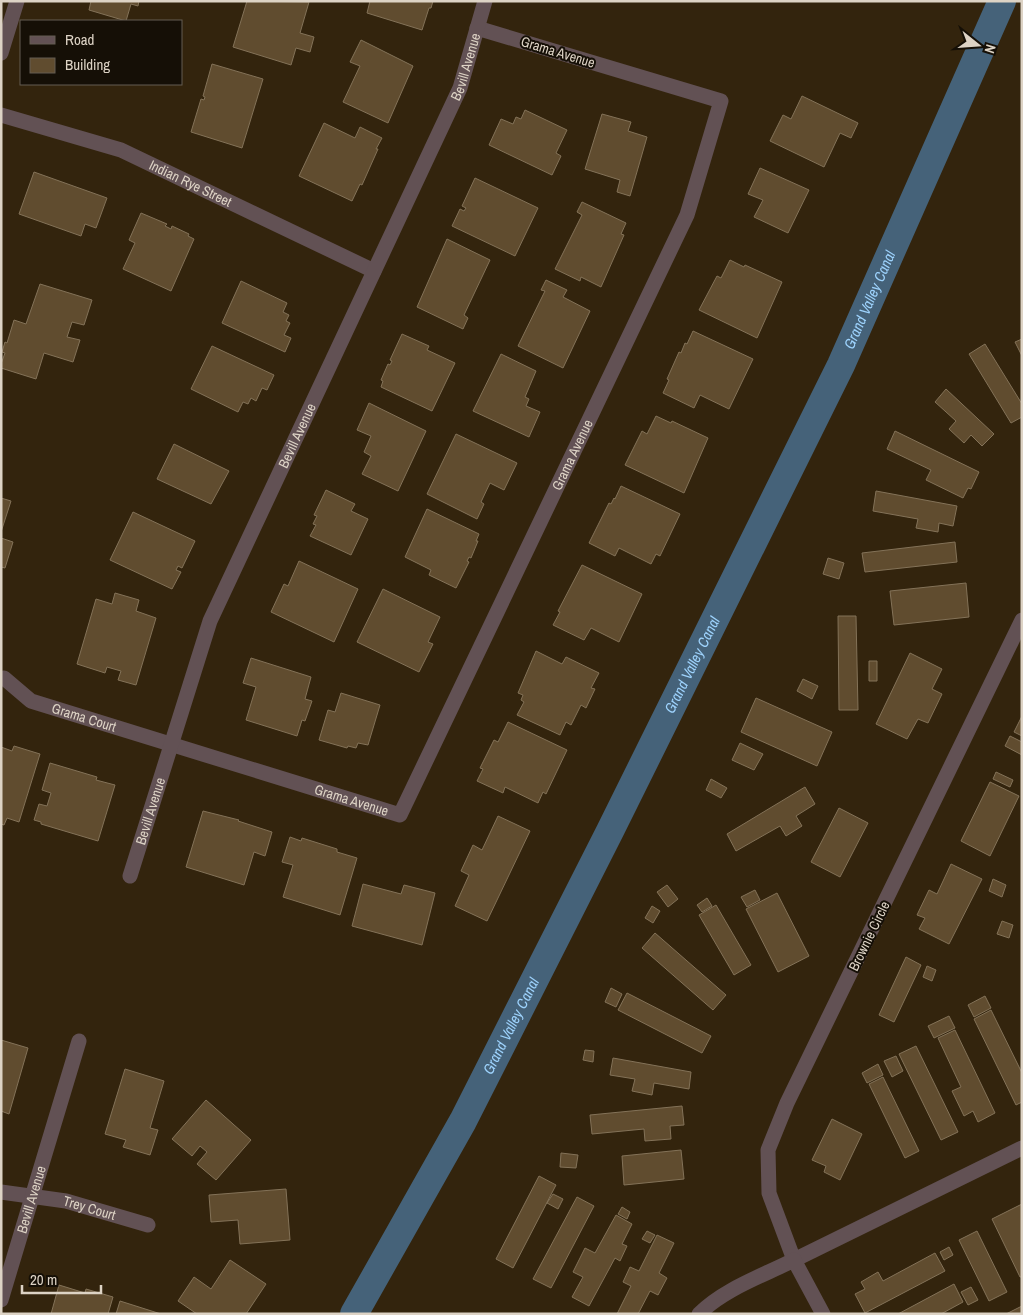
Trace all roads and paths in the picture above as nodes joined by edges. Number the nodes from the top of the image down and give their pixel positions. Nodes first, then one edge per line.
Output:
1 (17, 1) edge
2 (485, 1) edge
3 (477, 28) junction
4 (1, 53) edge
5 (1, 115) edge
6 (374, 272) junction
7 (1022, 620) edge
8 (4, 678) dead end
9 (171, 745) junction
10 (130, 876) dead end
11 (79, 1041) dead end
12 (1022, 1148) edge
13 (1, 1192) edge
14 (33, 1196) junction
15 (148, 1225) dead end
16 (794, 1260) junction
17 (1, 1300) edge
18 (699, 1314) edge
19 (823, 1314) edge

1 - 4 street
2 - 3 street, Bevill Avenue
3 - 6 street, Bevill Avenue
3 - 9 street, Grama Avenue
5 - 6 street, Indian Rye Street
6 - 9 street, Bevill Avenue
7 - 16 street, Brownie Circle
8 - 9 street, Grama Court
9 - 10 street, Bevill Avenue
11 - 14 street, Bevill Avenue
12 - 16 street
13 - 14 street, Trey Court
14 - 15 street, Trey Court
14 - 17 street, Bevill Avenue
16 - 18 street
16 - 19 street, Brownie Circle

